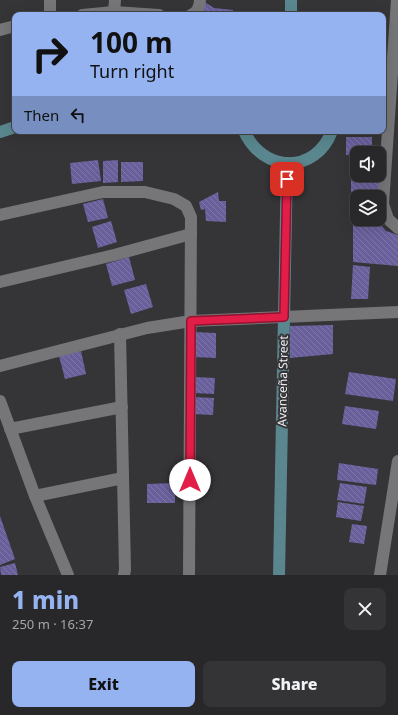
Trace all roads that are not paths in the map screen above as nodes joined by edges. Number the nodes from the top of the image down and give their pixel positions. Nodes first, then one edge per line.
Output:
1 (50, 0) edge
2 (115, 0) edge
3 (200, 0) edge
4 (291, 0) edge
5 (398, 0) edge
6 (50, 12) edge
7 (114, 12) edge
8 (195, 12) edge
9 (291, 12) edge
10 (12, 27) edge
11 (0, 30) edge
12 (12, 128) edge
13 (0, 132) edge
14 (245, 134) edge
15 (331, 134) edge
16 (287, 163) junction
17 (0, 215) edge
18 (398, 228) edge
19 (191, 234) junction
20 (0, 282) edge
21 (398, 312) edge
22 (284, 317) junction
23 (191, 321) junction
24 (120, 334) junction
25 (0, 366) edge
26 (0, 401) edge
27 (122, 406) junction
28 (10, 429) junction
29 (398, 461) edge
30 (124, 478) junction
31 (35, 496) junction
32 (68, 575) edge
33 (124, 575) edge
34 (189, 575) edge
35 (279, 575) edge
36 (380, 575) edge

1 - 6 street
2 - 7 street
3 - 8 street
4 - 9 street
5 - 18 street
10 - 11 street
12 - 13 street
14 - 16 street
15 - 16 street
16 - 22 street, Avanceña Street
17 - 19 street
19 - 20 street
19 - 23 street
21 - 22 street
22 - 23 street
22 - 35 street, Avanceña Street
23 - 24 street
23 - 34 street
24 - 25 street
24 - 27 street
26 - 28 street
27 - 28 street
27 - 30 street
28 - 31 street
29 - 36 street
30 - 31 street
30 - 33 street
31 - 32 street

